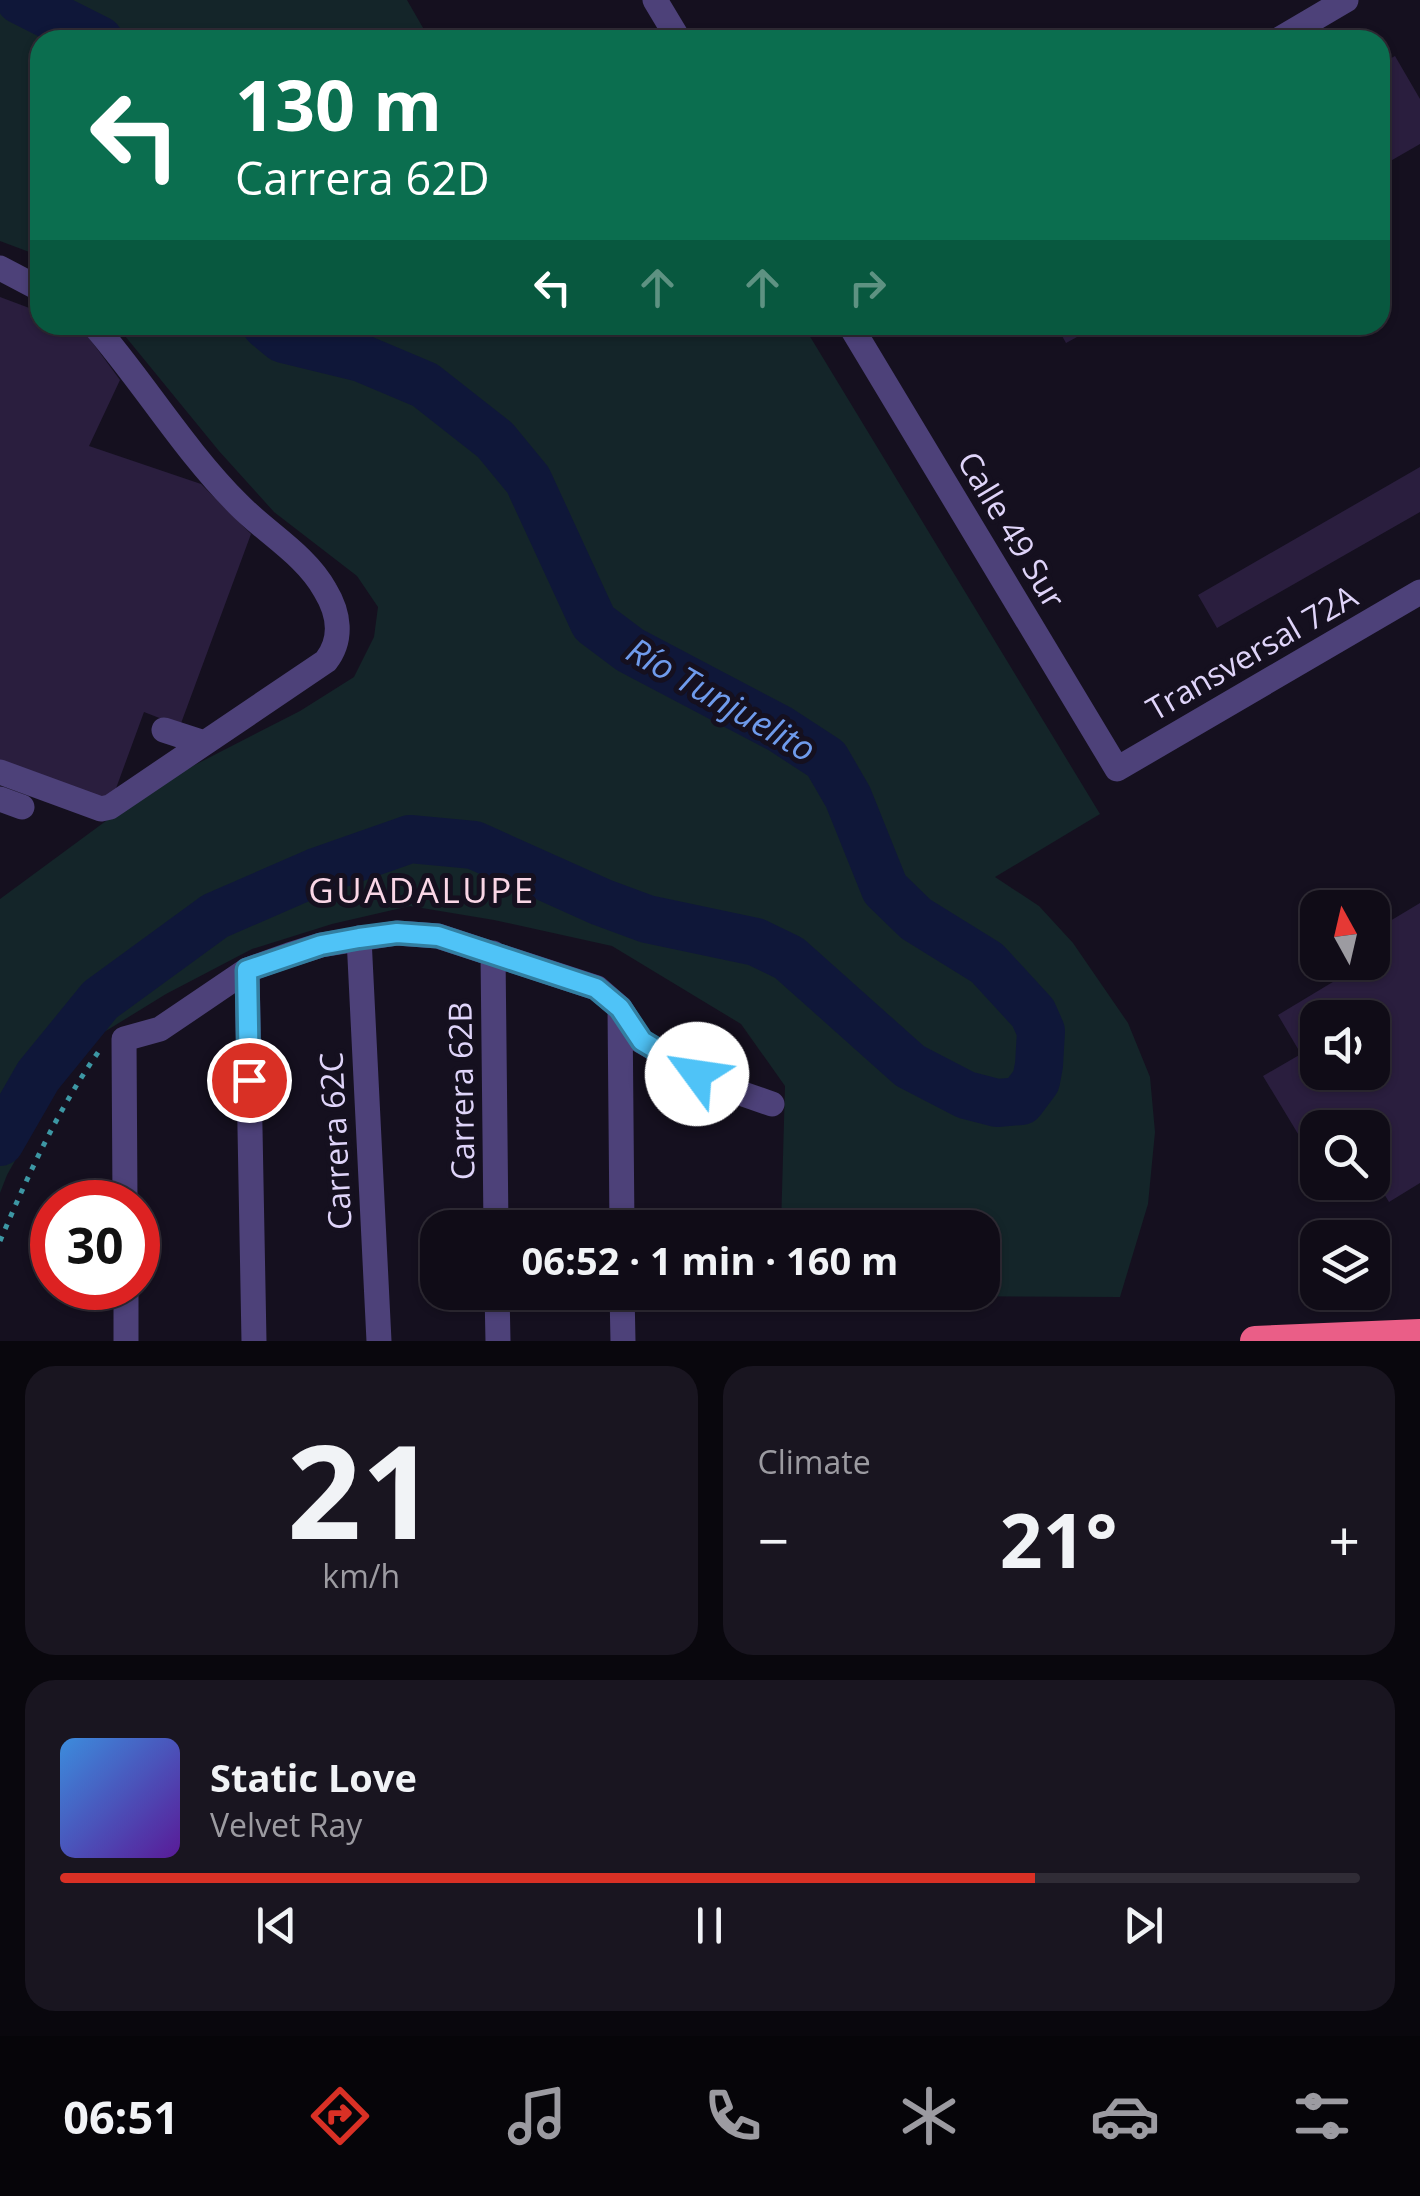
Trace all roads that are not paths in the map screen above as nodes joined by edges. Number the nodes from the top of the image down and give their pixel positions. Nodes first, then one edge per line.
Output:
1 (656, 0) edge
2 (1346, 0) edge
3 (674, 30) edge
4 (1295, 30) edge
5 (0, 268) edge
6 (30, 284) edge
7 (102, 335) edge
8 (856, 335) edge
9 (1420, 592) edge
10 (164, 730) dead end
11 (204, 743) junction
12 (1117, 769) joint
13 (0, 772) edge
14 (359, 938) junction
15 (493, 953) junction
16 (247, 970) junction
17 (620, 1008) junction
18 (772, 1104) dead end
19 (125, 1180) edge
20 (496, 1210) edge
21 (622, 1210) edge
22 (126, 1310) edge
23 (497, 1310) edge
24 (622, 1310) edge
25 (1420, 1334) edge
26 (126, 1341) edge
27 (254, 1341) edge
28 (379, 1341) edge
29 (498, 1341) edge
30 (622, 1341) edge
31 (1255, 1341) edge

1 - 3 street
2 - 4 street
5 - 6 street
7 - 11 street
8 - 12 street, Calle 49 Sur
9 - 12 street, Transversal 72A
10 - 11 street
11 - 13 street
14 - 15 street
14 - 16 street
14 - 28 street, Carrera 62C
15 - 17 street
15 - 20 street, Carrera 62B
16 - 19 street
16 - 27 street
17 - 18 street
17 - 21 street
22 - 26 street
23 - 29 street
24 - 30 street
25 - 31 highway

